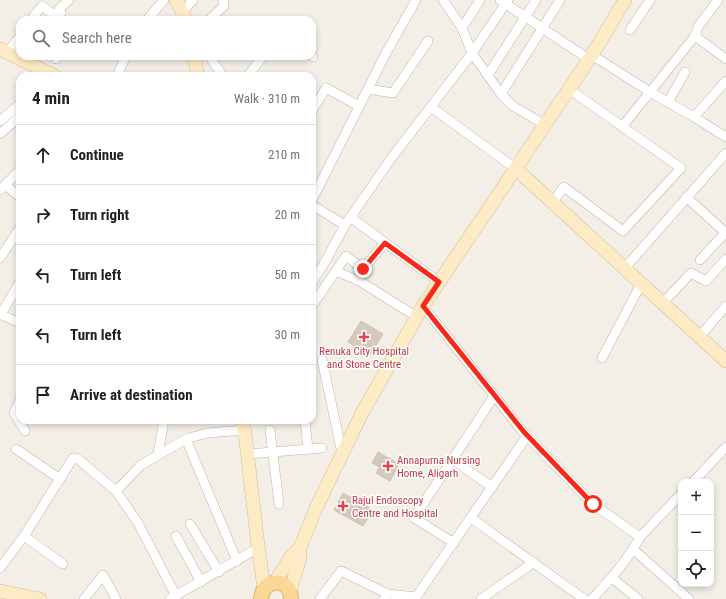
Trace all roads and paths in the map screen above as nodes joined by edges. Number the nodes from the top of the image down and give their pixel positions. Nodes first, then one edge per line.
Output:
1 (69, 0) edge
2 (164, 0) edge
3 (176, 0) edge
4 (193, 0) edge
5 (223, 0) edge
6 (416, 0) edge
7 (443, 0) edge
8 (480, 0) edge
9 (536, 0) edge
10 (560, 0) edge
11 (625, 0) edge
12 (650, 0) edge
13 (718, 0) edge
14 (504, 1) edge
15 (45, 3) edge
16 (35, 16) edge
17 (56, 16) edge
18 (60, 16) edge
19 (150, 16) edge
20 (184, 16) edge
21 (213, 16) edge
22 (525, 17) junction
23 (462, 28) junction
24 (542, 28) junction
25 (630, 30) dead end
26 (695, 36) junction
27 (16, 40) edge
28 (428, 41) dead end
29 (4, 50) edge
30 (472, 54) junction
31 (16, 56) edge
32 (725, 57) edge
33 (591, 58) junction
34 (24, 60) edge
35 (124, 60) edge
36 (195, 60) edge
37 (212, 60) edge
38 (260, 60) edge
39 (47, 72) edge
40 (119, 72) edge
41 (197, 72) edge
42 (221, 72) edge
43 (251, 72) edge
44 (685, 72) dead end
45 (488, 75) junction
46 (726, 81) edge
47 (368, 89) junction
48 (569, 89) junction
49 (650, 92) junction
50 (501, 94) junction
51 (668, 102) junction
52 (316, 104) edge
53 (359, 106) junction
54 (16, 107) edge
55 (431, 107) junction
56 (694, 116) junction
57 (16, 120) edge
58 (0, 121) edge
59 (545, 125) junction
60 (622, 126) junction
61 (0, 134) edge
62 (726, 137) edge
63 (726, 153) edge
64 (516, 169) junction
65 (16, 174) edge
66 (2, 188) edge
67 (316, 192) edge
68 (16, 195) edge
69 (686, 198) junction
70 (552, 203) junction
71 (316, 207) edge
72 (348, 221) junction
73 (726, 232) edge
74 (16, 234) edge
75 (385, 243) junction
76 (0, 258) edge
77 (726, 259) edge
78 (700, 260) dead end
79 (624, 269) junction
80 (336, 271) junction
81 (316, 276) edge
82 (439, 282) junction
83 (641, 284) junction
84 (16, 289) edge
85 (316, 300) edge
86 (662, 304) junction
87 (726, 306) edge
88 (420, 311) junction
89 (1, 317) edge
90 (16, 322) edge
91 (699, 337) junction
92 (602, 358) dead end
93 (322, 360) dead end
94 (726, 361) edge
95 (494, 396) junction
96 (21, 424) edge
97 (163, 424) edge
98 (305, 424) edge
99 (244, 425) edge
100 (270, 430) dead end
101 (25, 431) dead end
102 (527, 436) junction
103 (186, 439) junction
104 (726, 447) edge
105 (322, 448) dead end
106 (16, 449) dead end
107 (308, 449) junction
108 (272, 452) junction
109 (342, 453) junction
110 (158, 454) junction
111 (249, 454) junction
112 (452, 460) junction
113 (696, 479) edge
114 (60, 480) junction
115 (492, 487) junction
116 (116, 491) junction
117 (678, 497) edge
118 (278, 504) dead end
119 (471, 518) junction
120 (190, 524) dead end
121 (24, 536) junction
122 (176, 536) dead end
123 (640, 537) junction
124 (454, 543) junction
125 (258, 548) junction
126 (300, 548) junction
127 (633, 549) junction
128 (237, 561) junction
129 (534, 562) junction
130 (63, 564) dead end
131 (0, 568) edge
132 (219, 572) junction
133 (612, 578) junction
134 (201, 582) junction
135 (267, 590) edge
136 (0, 591) edge
137 (290, 595) edge
138 (173, 597) edge
139 (386, 597) edge
140 (417, 598) edge
141 (40, 599) edge
142 (84, 599) edge
143 (116, 599) edge
144 (320, 599) edge
145 (481, 599) edge
146 (584, 599) edge
147 (592, 599) edge
148 (638, 599) edge
149 (689, 599) edge

1 - 18 street
2 - 19 street
3 - 20 main road
4 - 20 street
5 - 21 street
6 - 47 street
7 - 23 street
8 - 23 street
9 - 22 street
10 - 24 street
11 - 33 main road
12 - 25 street
13 - 26 street
14 - 22 street
14 - 30 street
15 - 16 street
15 - 17 street
22 - 24 street
22 - 45 street
23 - 30 street
24 - 33 street
24 - 50 street
26 - 32 street
26 - 49 street
27 - 29 street
28 - 47 street
29 - 31 main road
30 - 45 street
30 - 55 street
33 - 48 main road
33 - 49 street
34 - 39 main road
35 - 40 street
36 - 41 main road
37 - 42 street
38 - 43 street
44 - 51 street
45 - 50 street
46 - 56 street
47 - 53 street
48 - 59 main road
48 - 60 street
49 - 51 street
49 - 60 street
50 - 59 street
51 - 56 street
52 - 53 street
53 - 67 street
54 - 58 street
55 - 64 street
55 - 72 street
56 - 62 street
57 - 61 street
59 - 64 main road
60 - 70 street
63 - 69 street
64 - 70 main road
64 - 82 main road
65 - 66 street
66 - 68 street
69 - 73 street
69 - 79 street
70 - 79 main road
71 - 72 street
72 - 75 street
72 - 81 street
73 - 78 street
74 - 76 street
75 - 80 street
75 - 82 street
77 - 86 street
79 - 83 main road
80 - 85 street
80 - 88 street
82 - 88 main road
83 - 86 main road
83 - 92 street
84 - 89 street
86 - 91 main road
87 - 91 street
88 - 95 street
88 - 109 main road
89 - 90 street
91 - 94 main road
93 - 109 street
95 - 102 street
95 - 112 street
96 - 101 street
97 - 110 street
98 - 107 street
99 - 103 street
99 - 111 main road
100 - 108 street
102 - 115 street
102 - 123 street
103 - 110 street
103 - 128 street
104 - 113 street
105 - 107 street
106 - 114 street
107 - 108 street
108 - 111 street
108 - 118 street
109 - 126 main road
110 - 116 street
111 - 125 main road
112 - 115 street
112 - 124 street
114 - 116 street
114 - 121 street
115 - 119 street
116 - 138 street
117 - 123 street
119 - 124 street
119 - 129 street
120 - 132 street
121 - 130 street
121 - 131 street
122 - 134 street
123 - 127 street
124 - 140 street
125 - 128 street
125 - 135 main road
126 - 135 main road
126 - 137 main road
127 - 133 street
127 - 149 street
128 - 132 street
129 - 145 street
129 - 146 street
132 - 134 street
133 - 147 street
133 - 148 street
134 - 138 street
135 - 137 main road
136 - 141 main road
139 - 140 street
139 - 144 street
142 - 143 street

